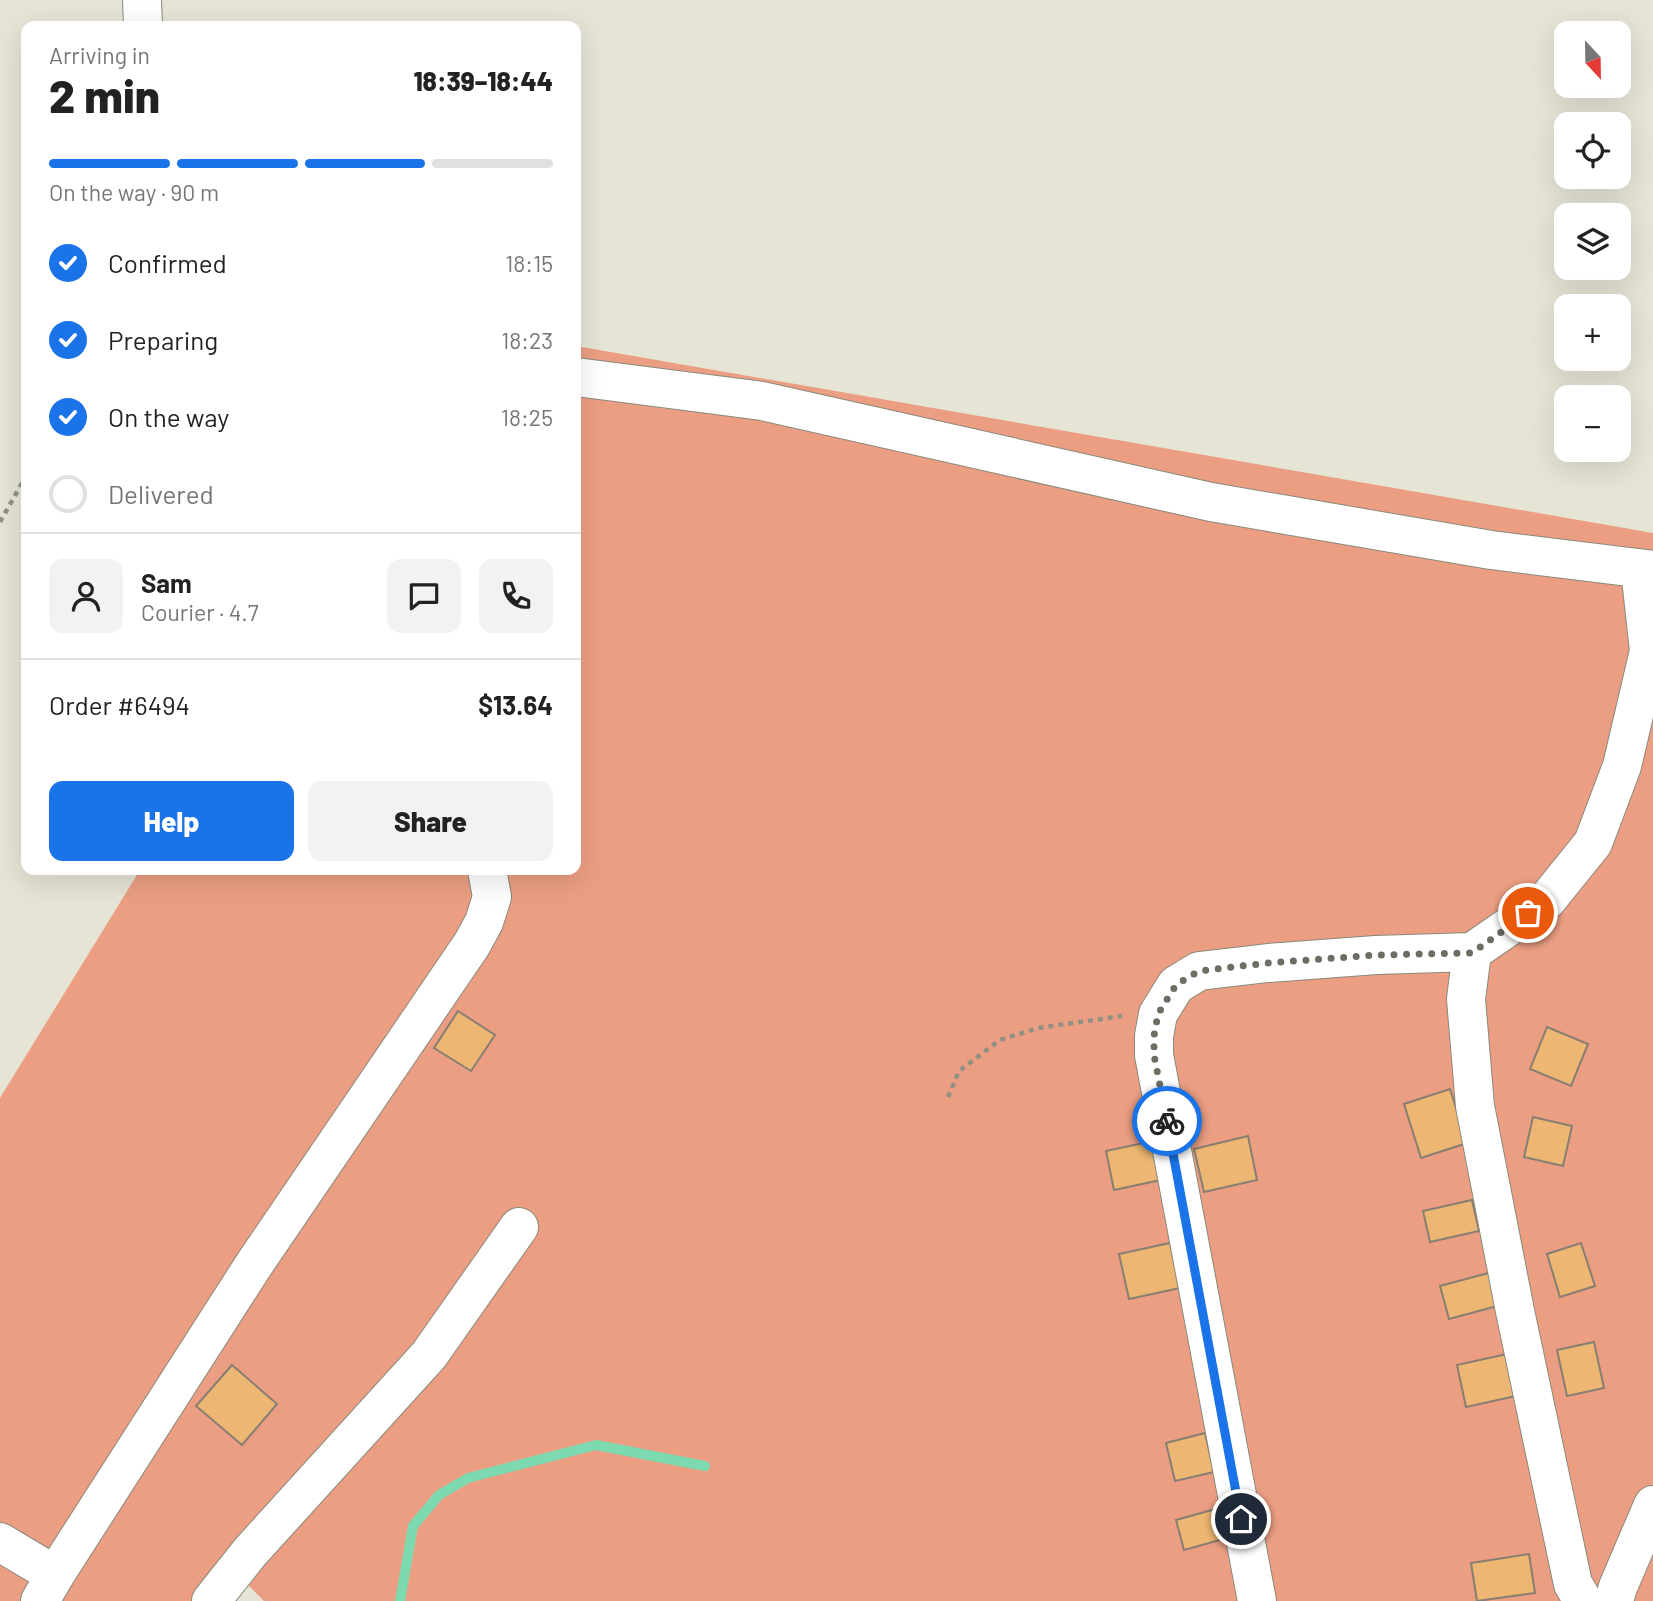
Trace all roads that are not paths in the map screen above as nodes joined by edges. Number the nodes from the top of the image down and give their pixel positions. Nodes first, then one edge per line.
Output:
1 (142, 0) edge
2 (143, 21) edge
3 (581, 378) edge
4 (1646, 570) edge
5 (488, 875) edge
6 (1472, 953) junction
7 (519, 1227) dead end
8 (1653, 1505) edge
9 (0, 1542) edge
10 (47, 1588) edge
11 (211, 1601) edge
12 (1257, 1601) edge
13 (1583, 1601) edge
14 (1614, 1601) edge

1 - 2 street
3 - 4 street
4 - 6 street
5 - 10 street
6 - 12 street
6 - 13 street
7 - 11 street
8 - 14 street
9 - 10 street

